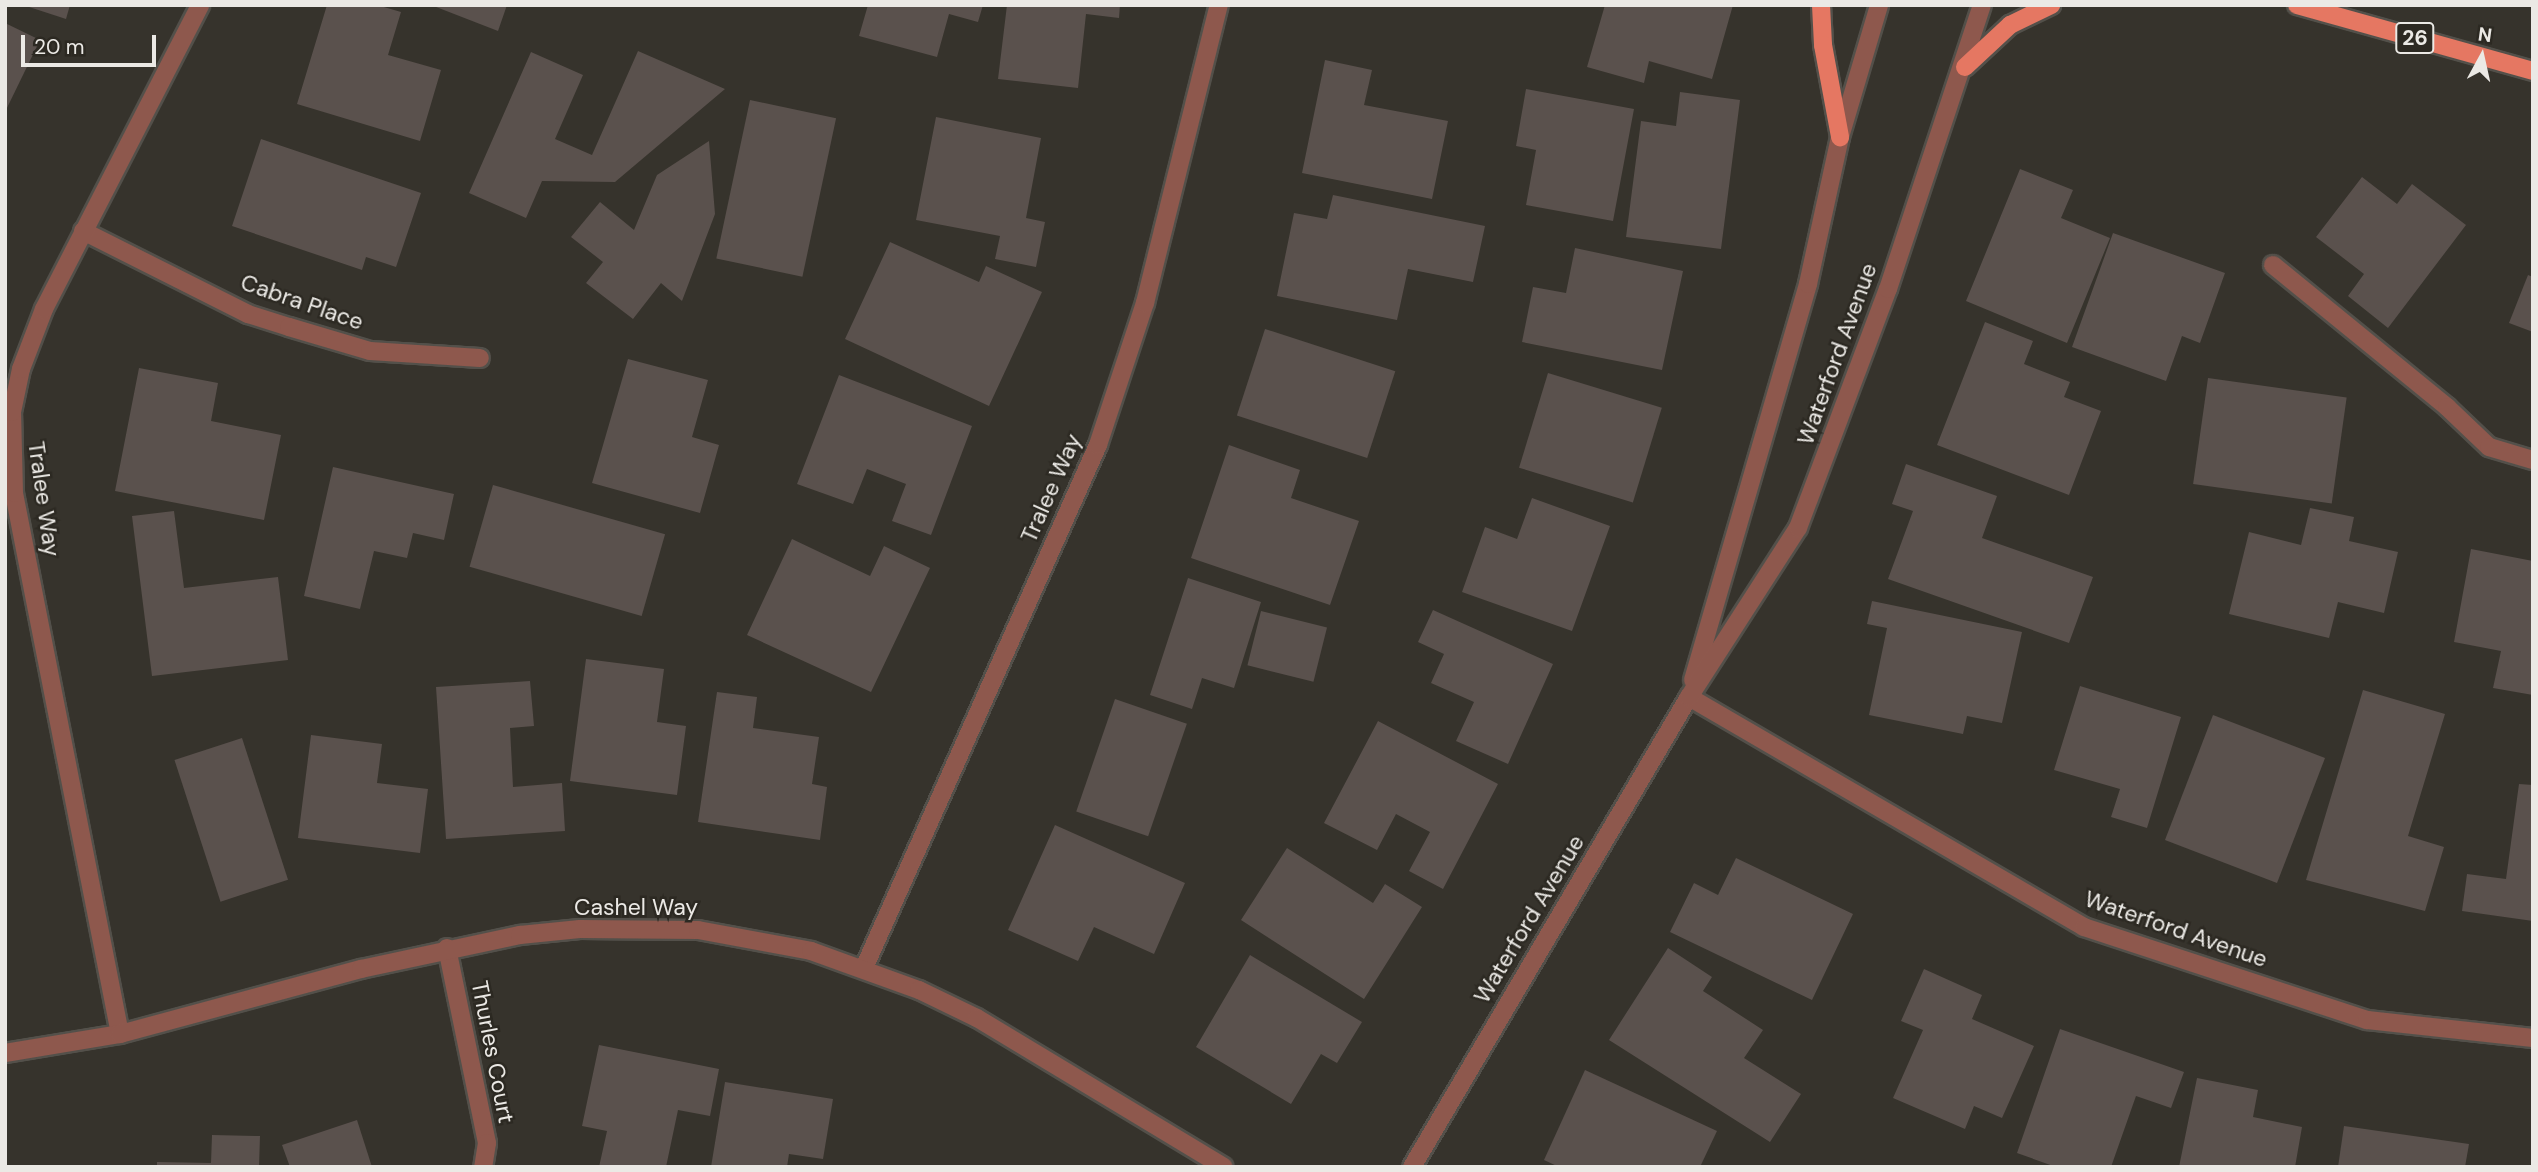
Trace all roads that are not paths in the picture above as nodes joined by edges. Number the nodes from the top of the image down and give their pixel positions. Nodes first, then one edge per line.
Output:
1 (200, 5) edge
2 (1219, 5) edge
3 (1821, 5) edge
4 (1879, 5) edge
5 (1982, 5) edge
6 (2051, 5) edge
7 (2297, 5) edge
8 (1965, 67) junction
9 (2533, 71) edge
10 (1840, 137) junction
11 (83, 232) junction
12 (2273, 265) dead end
13 (480, 358) dead end
14 (2533, 460) edge
15 (1689, 697) junction
16 (447, 948) junction
17 (864, 968) junction
18 (120, 1034) junction
19 (2533, 1038) edge
20 (5, 1054) edge
21 (483, 1167) edge
22 (1224, 1167) edge
23 (1412, 1167) edge

1 - 11 street, Tralee Way
2 - 17 street, Tralee Way
3 - 10 main road
4 - 10 street, Waterford Avenue
5 - 8 street, Waterford Avenue
6 - 8 main road
7 - 9 main road, 26
8 - 15 street, Waterford Avenue
10 - 15 street, Waterford Avenue
11 - 13 street, Cabra Place
11 - 18 street, Tralee Way
12 - 14 street
15 - 19 street, Waterford Avenue
15 - 23 street, Waterford Avenue
16 - 17 street, Cashel Way
16 - 18 street, Cashel Way
16 - 21 street, Thurles Court
17 - 22 street, Cashel Way
18 - 20 street, Cashel Way

